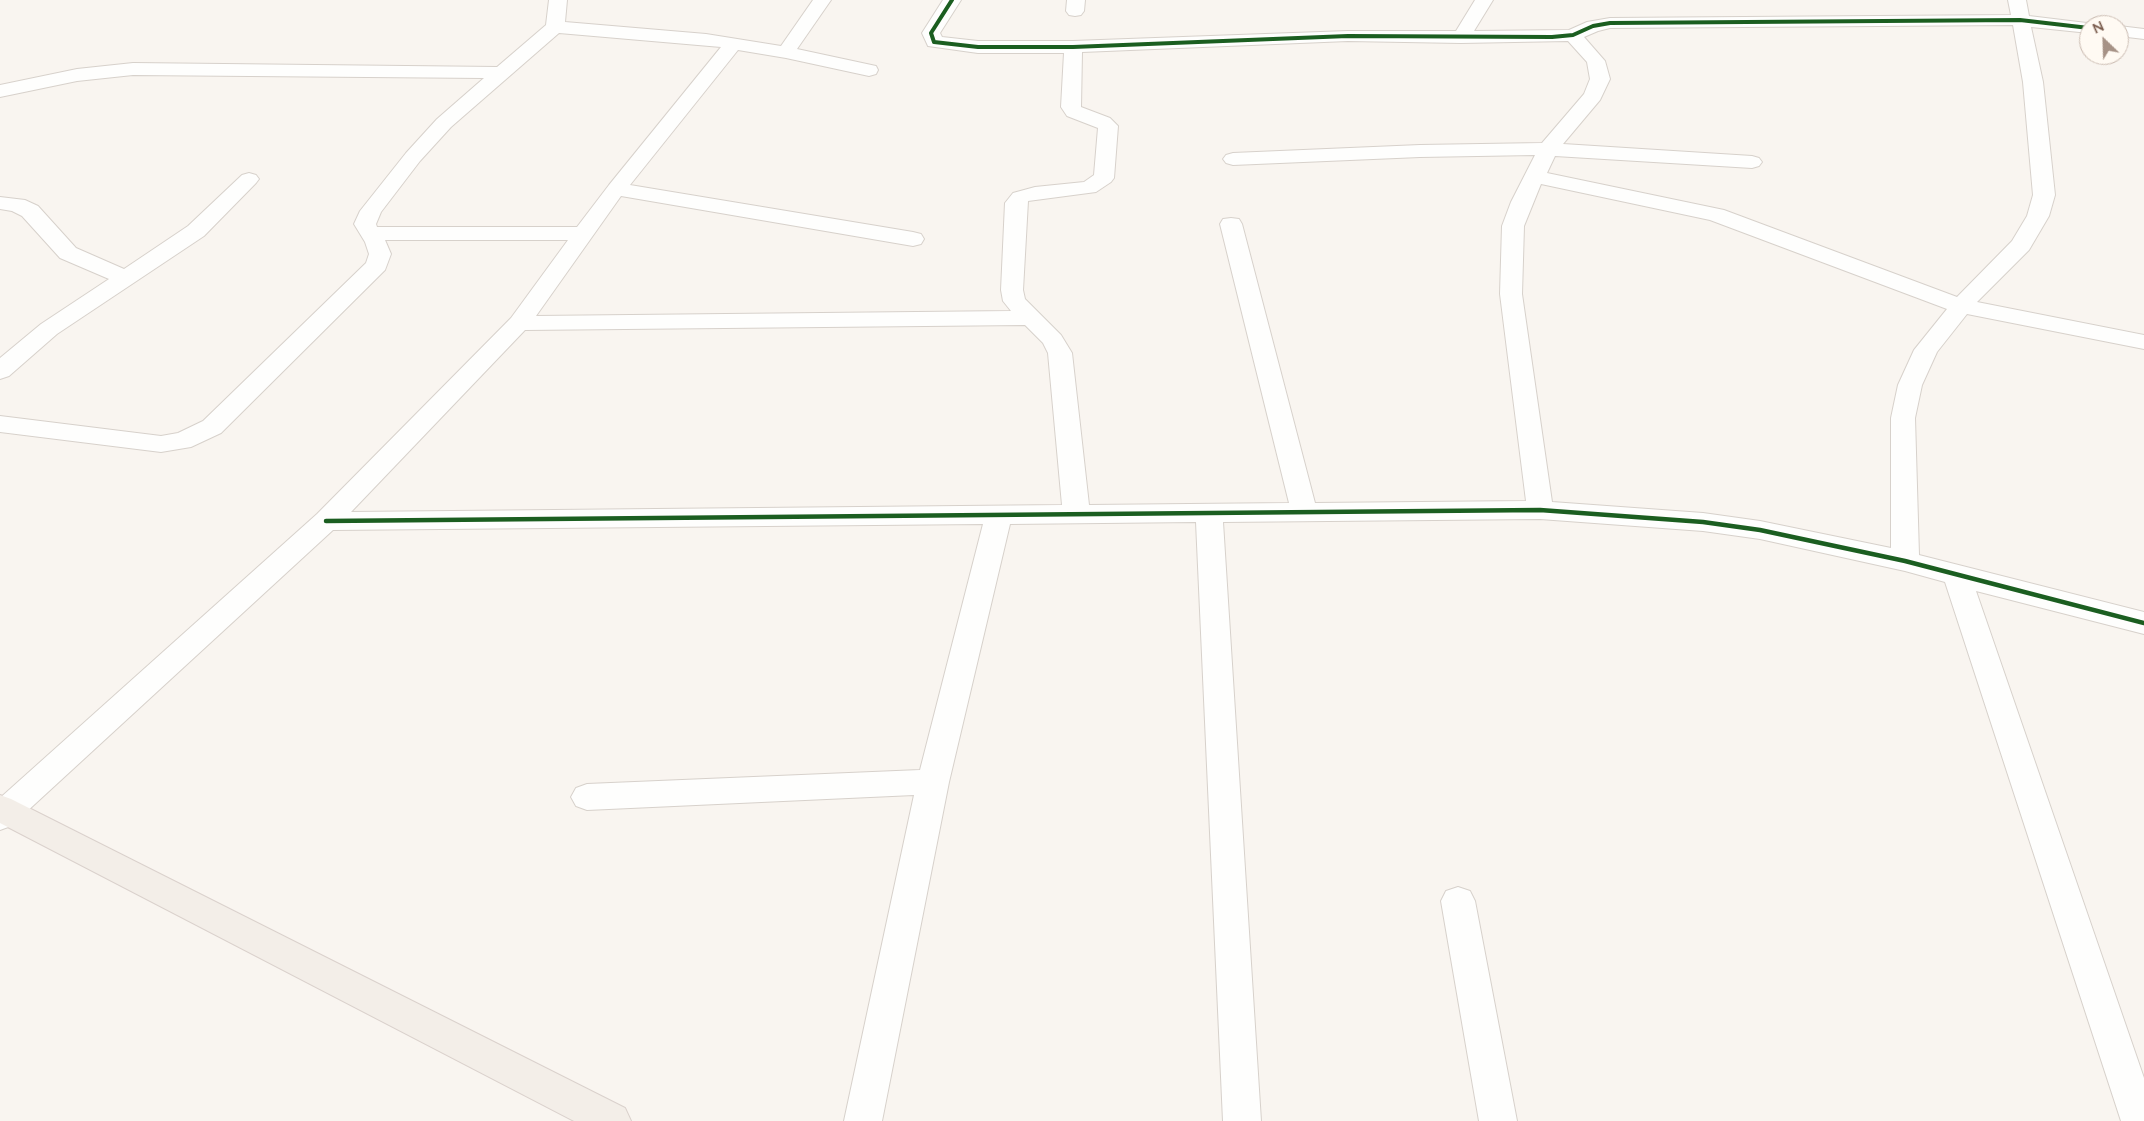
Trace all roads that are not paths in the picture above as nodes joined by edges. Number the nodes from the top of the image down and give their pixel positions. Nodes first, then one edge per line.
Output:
1 (558, 0) edge
2 (822, 0) edge
3 (952, 0) edge
4 (1484, 0) edge
5 (2019, 10) edge
6 (2079, 25) edge
7 (554, 27) junction
8 (2129, 32) edge
9 (2144, 34) edge
10 (1574, 35) junction
11 (1461, 38) junction
12 (734, 43) junction
13 (1073, 47) junction
14 (786, 52) junction
15 (869, 70) dead end
16 (503, 73) junction
17 (0, 91) edge
18 (1548, 149) junction
19 (1233, 159) dead end
20 (1752, 162) dead end
21 (1534, 176) junction
22 (249, 179) dead end
23 (616, 189) junction
24 (0, 203) edge
25 (1231, 224) dead end
26 (369, 233) junction
27 (583, 234) junction
28 (913, 240) dead end
29 (125, 278) junction
30 (1961, 306) junction
31 (1032, 318) junction
32 (519, 323) junction
33 (2144, 342) edge
34 (0, 371) edge
35 (0, 424) edge
36 (1304, 510) junction
37 (1540, 510) junction
38 (1076, 512) junction
39 (1208, 512) junction
40 (999, 514) junction
41 (326, 521) junction
42 (1905, 561) junction
43 (1956, 576) junction
44 (2144, 623) edge
45 (934, 782) junction
46 (587, 797) dead end
47 (2, 812) edge
48 (1458, 901) dead end
49 (612, 1121) edge
50 (863, 1121) edge
51 (1242, 1121) edge
52 (1498, 1121) edge
53 (2140, 1121) edge

1 - 7 street
2 - 14 street
3 - 13 street
4 - 11 street
5 - 6 street
5 - 10 street
5 - 30 street
7 - 12 street
7 - 16 street
8 - 9 street
10 - 11 street
10 - 18 street
11 - 13 street
12 - 14 street
12 - 23 street
13 - 31 street
14 - 15 street
16 - 17 street
16 - 26 street
18 - 19 street
18 - 20 street
18 - 21 street
21 - 30 street
21 - 37 street
22 - 29 street
23 - 27 street
23 - 28 street
24 - 29 street
25 - 36 street
26 - 27 street
26 - 35 street
27 - 32 street
29 - 34 street
30 - 33 street
30 - 42 street
31 - 32 street
31 - 38 street
32 - 41 street
36 - 37 street
36 - 39 street
37 - 42 street
38 - 39 street
38 - 40 street
39 - 51 street
40 - 41 street
40 - 45 street
41 - 47 street
42 - 43 street
43 - 44 street
43 - 53 street
45 - 46 street
45 - 50 street
47 - 49 main road
48 - 52 street

